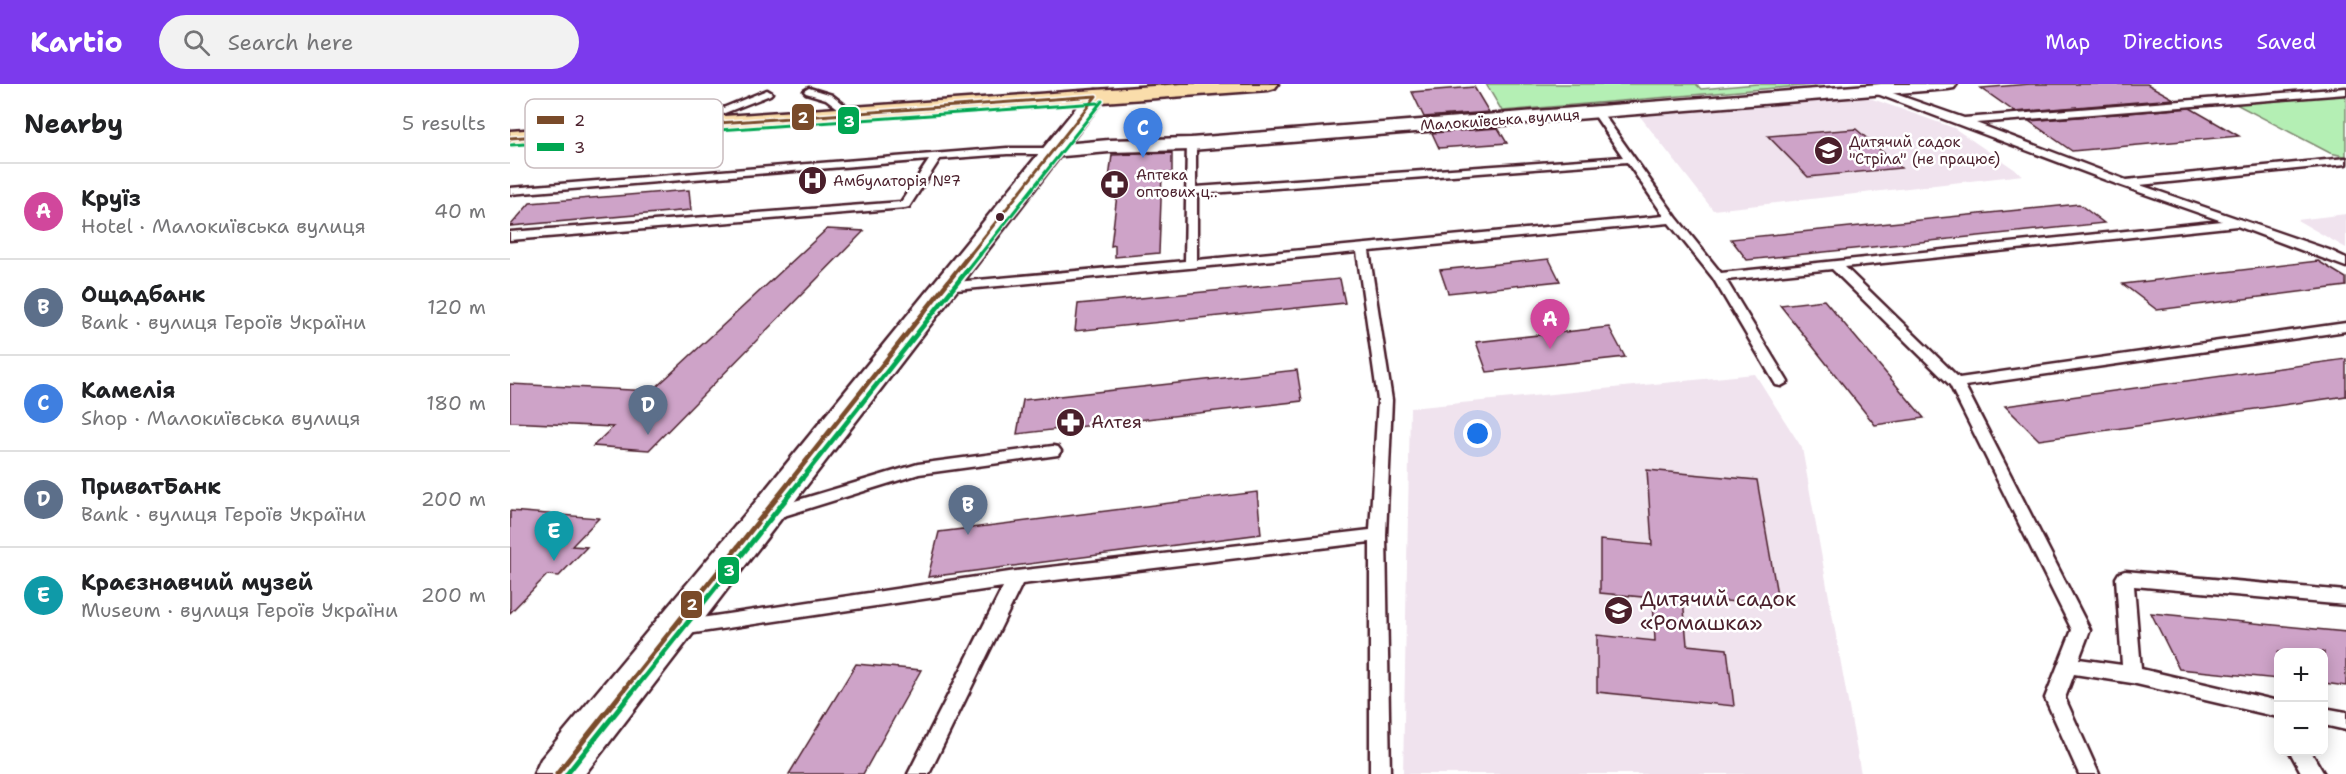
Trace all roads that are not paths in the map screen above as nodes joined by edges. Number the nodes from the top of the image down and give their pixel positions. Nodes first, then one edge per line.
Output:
1 (1268, 84) edge
2 (1948, 84) edge
3 (1875, 90) junction
4 (809, 91) dead end
5 (2346, 91) edge
6 (767, 93) dead end
7 (1096, 96) junction
8 (723, 110) edge
9 (1598, 112) junction
10 (850, 113) junction
11 (1962, 121) junction
12 (723, 122) edge
13 (525, 137) edge
14 (510, 138) edge
15 (1191, 144) junction
16 (1052, 151) junction
17 (936, 158) junction
18 (1632, 159) junction
19 (2346, 161) edge
20 (2123, 183) junction
21 (510, 191) edge
22 (1192, 191) junction
23 (1672, 219) junction
24 (2236, 222) junction
25 (510, 236) edge
26 (1363, 249) junction
27 (2346, 264) edge
28 (1191, 265) junction
29 (1835, 265) junction
30 (1718, 278) junction
31 (945, 287) junction
32 (2346, 327) edge
33 (1781, 382) dead end
34 (1956, 383) junction
35 (1053, 451) dead end
36 (765, 515) junction
37 (1378, 535) junction
38 (1016, 578) junction
39 (2346, 598) edge
40 (672, 629) junction
41 (2068, 665) junction
42 (2132, 675) junction
43 (2274, 710) edge
44 (2328, 718) edge
45 (2346, 721) edge
46 (2303, 756) edge
47 (557, 774) edge
48 (918, 774) edge
49 (1380, 774) edge
50 (2089, 774) edge
51 (2314, 774) edge

1 - 7 main road
2 - 3 street, Малокиївська вулиця
3 - 9 street, Малокиївська вулиця
3 - 11 lane
4 - 10 lane
5 - 11 lane
6 - 8 lane
7 - 10 main road
7 - 16 main road
9 - 15 street, Малокиївська вулиця
9 - 18 lane
10 - 12 main road
11 - 20 lane
13 - 14 main road
15 - 16 street, Малокиївська вулиця
15 - 22 lane
16 - 17 lane
16 - 31 main road
17 - 21 lane
17 - 25 lane
18 - 22 lane
18 - 23 lane
19 - 20 lane
20 - 24 lane
22 - 28 lane
23 - 26 lane
23 - 30 lane
24 - 27 lane
24 - 29 lane
26 - 28 lane
26 - 37 lane
28 - 31 lane
29 - 30 lane
29 - 34 lane
30 - 33 lane
31 - 36 main road
32 - 34 lane
34 - 41 lane
35 - 36 lane
36 - 40 main road
37 - 38 lane
37 - 49 lane
38 - 40 lane
38 - 48 lane
39 - 42 lane
40 - 47 main road
41 - 42 lane
41 - 50 lane
42 - 43 lane
44 - 45 lane
46 - 51 lane

